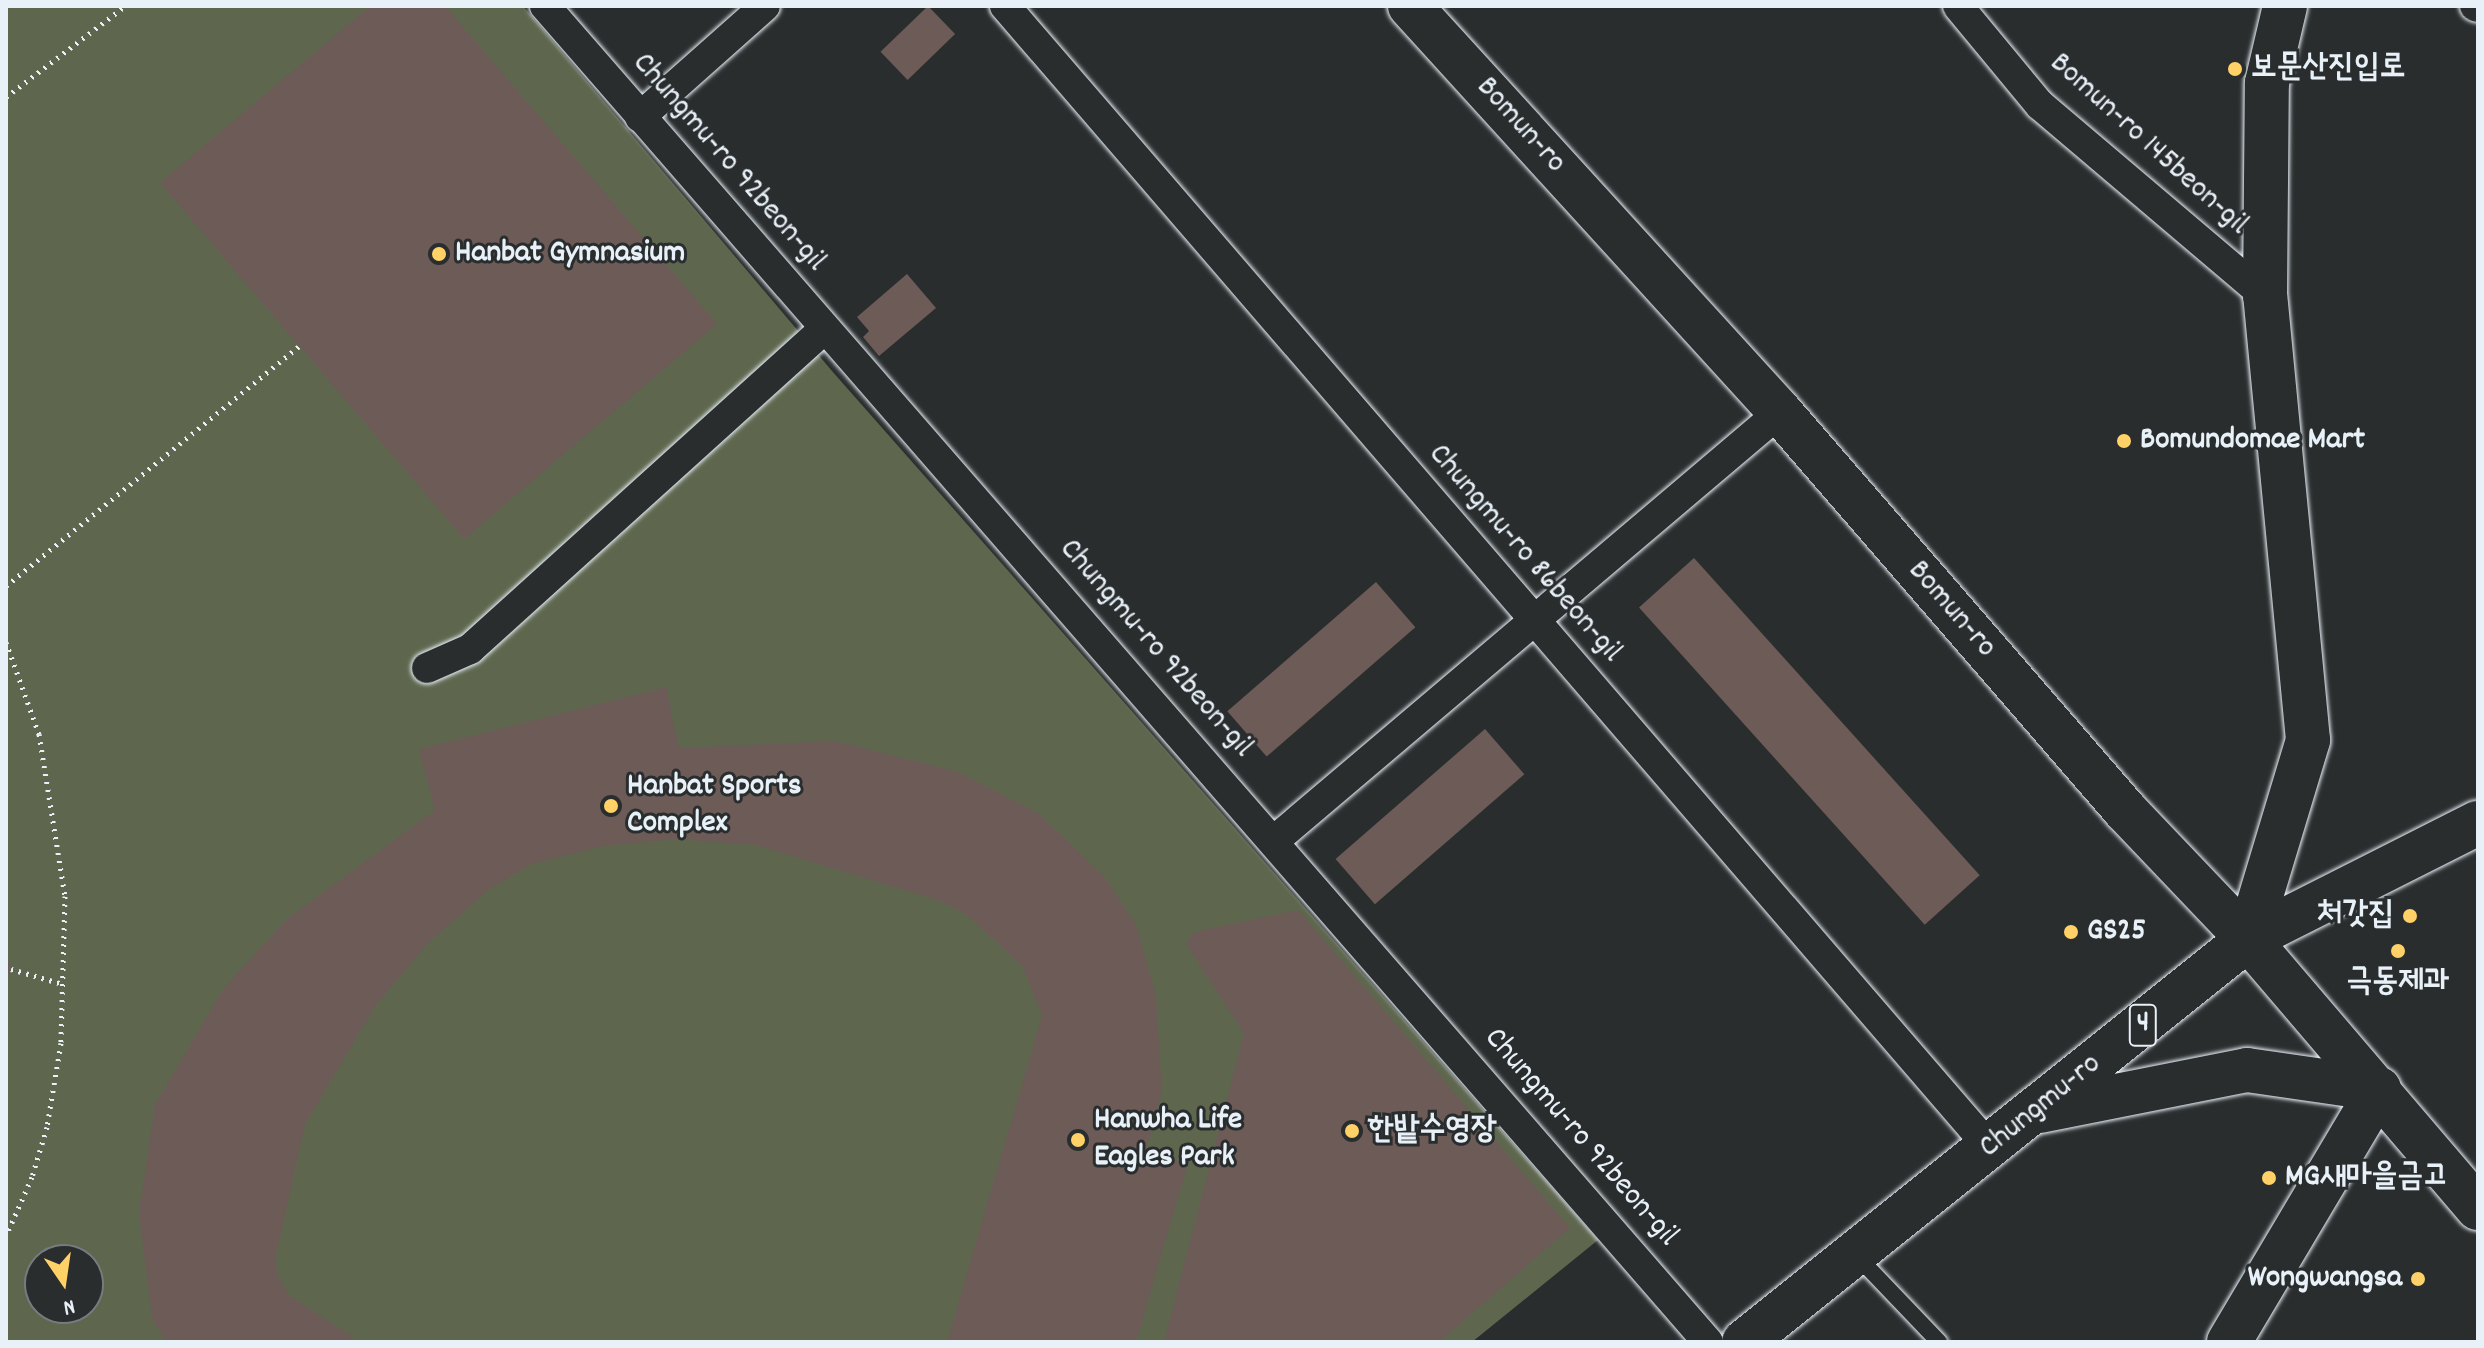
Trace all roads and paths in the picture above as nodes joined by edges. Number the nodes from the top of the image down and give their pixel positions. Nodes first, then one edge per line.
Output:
1 (125, 6) edge
2 (545, 6) edge
3 (765, 6) edge
4 (1005, 6) edge
5 (1958, 6) edge
6 (2285, 6) edge
7 (1420, 9) edge
8 (6, 97) edge
9 (640, 117) junction
10 (2265, 296) junction
11 (824, 329) junction
12 (299, 346) dead end
13 (1780, 412) junction
14 (6, 586) edge
15 (1535, 621) junction
16 (6, 642) edge
17 (427, 668) dead end
18 (2474, 819) edge
19 (1275, 840) junction
20 (2248, 939) junction
21 (11, 969) dead end
22 (63, 984) junction
23 (2379, 1089) junction
24 (2038, 1111) junction
25 (1990, 1148) junction
26 (2478, 1208) edge
27 (6, 1236) edge
28 (1855, 1254) junction
29 (1708, 1342) edge
30 (1744, 1342) edge
31 (1939, 1342) edge
32 (2229, 1342) edge

1 - 8 path
2 - 9 street, Chungmu-ro 92beon-gil
3 - 9 street
4 - 15 street, Chungmu-ro 86beon-gil
5 - 10 street, Bomun-ro 145beon-gil
6 - 10 main road
7 - 13 main road, Bomun-ro
9 - 11 street, Chungmu-ro 92beon-gil
10 - 20 main road
11 - 17 street
11 - 19 street, Chungmu-ro 92beon-gil
12 - 14 path
13 - 15 street
13 - 20 main road, Bomun-ro
15 - 19 street
15 - 25 street, Chungmu-ro 86beon-gil
16 - 22 path
18 - 20 main road, Chungmu-ro / 4
19 - 29 street, Chungmu-ro 92beon-gil
20 - 23 main road, Bomun-ro
20 - 24 main road, Chungmu-ro / 4
21 - 22 path
22 - 27 path
23 - 24 main road
23 - 26 main road, Bomun-ro
23 - 32 main road
24 - 25 main road, Chungmu-ro / 4
25 - 28 main road, Chungmu-ro / 4
28 - 30 main road, Chungmu-ro / 4
28 - 31 lane

